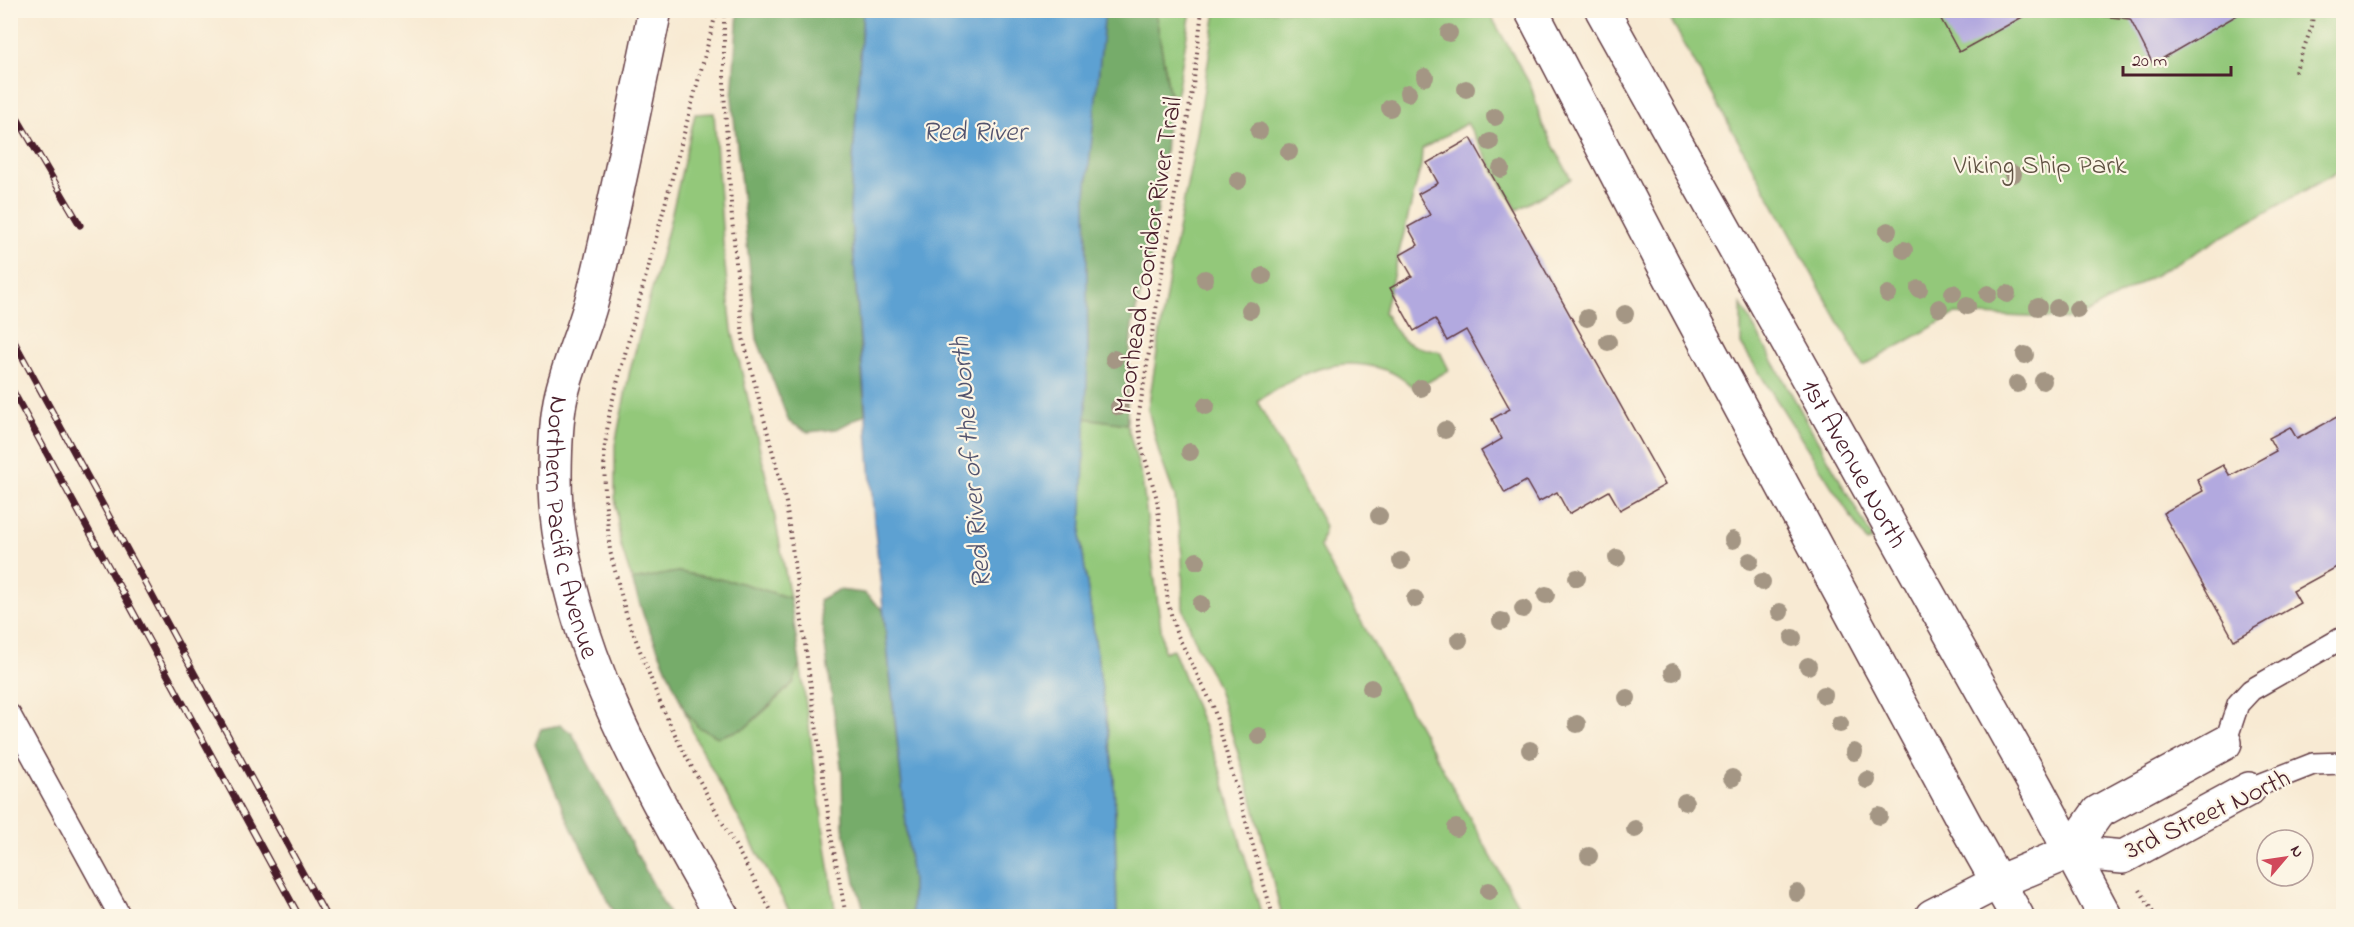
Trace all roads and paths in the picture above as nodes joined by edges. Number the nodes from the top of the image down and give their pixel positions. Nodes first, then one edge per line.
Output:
1 (655, 10) edge
2 (717, 10) edge
3 (724, 10) edge
4 (1202, 10) edge
5 (1531, 10) edge
6 (1602, 10) edge
7 (2313, 10) edge
8 (2295, 72) dead end
9 (2343, 637) edge
10 (10, 715) edge
11 (2224, 743) joint
12 (2343, 763) edge
13 (2249, 789) joint
14 (2070, 852) junction
15 (1998, 882) junction
16 (2140, 890) dead end
17 (120, 916) edge
18 (722, 916) edge
19 (774, 916) edge
20 (846, 916) edge
21 (1273, 916) edge
22 (1932, 916) edge
23 (2017, 916) edge
24 (2105, 916) edge
25 (2155, 916) edge

1 - 18 main road, Northern Pacific Avenue
2 - 19 path
3 - 20 path
4 - 21 path, Moorhead Cooridor River Trail
5 - 15 main road
6 - 14 main road, 1st Avenue North
7 - 8 path
9 - 11 lane, 3rd Street North
10 - 17 lane
11 - 14 main road, 3rd Street North
12 - 13 lane, 3rd Street North
13 - 14 main road, 3rd Street North
14 - 15 main road, 3rd Street North
14 - 24 main road, 1st Avenue North
15 - 22 main road, 3rd Street North
15 - 23 main road
16 - 25 path

